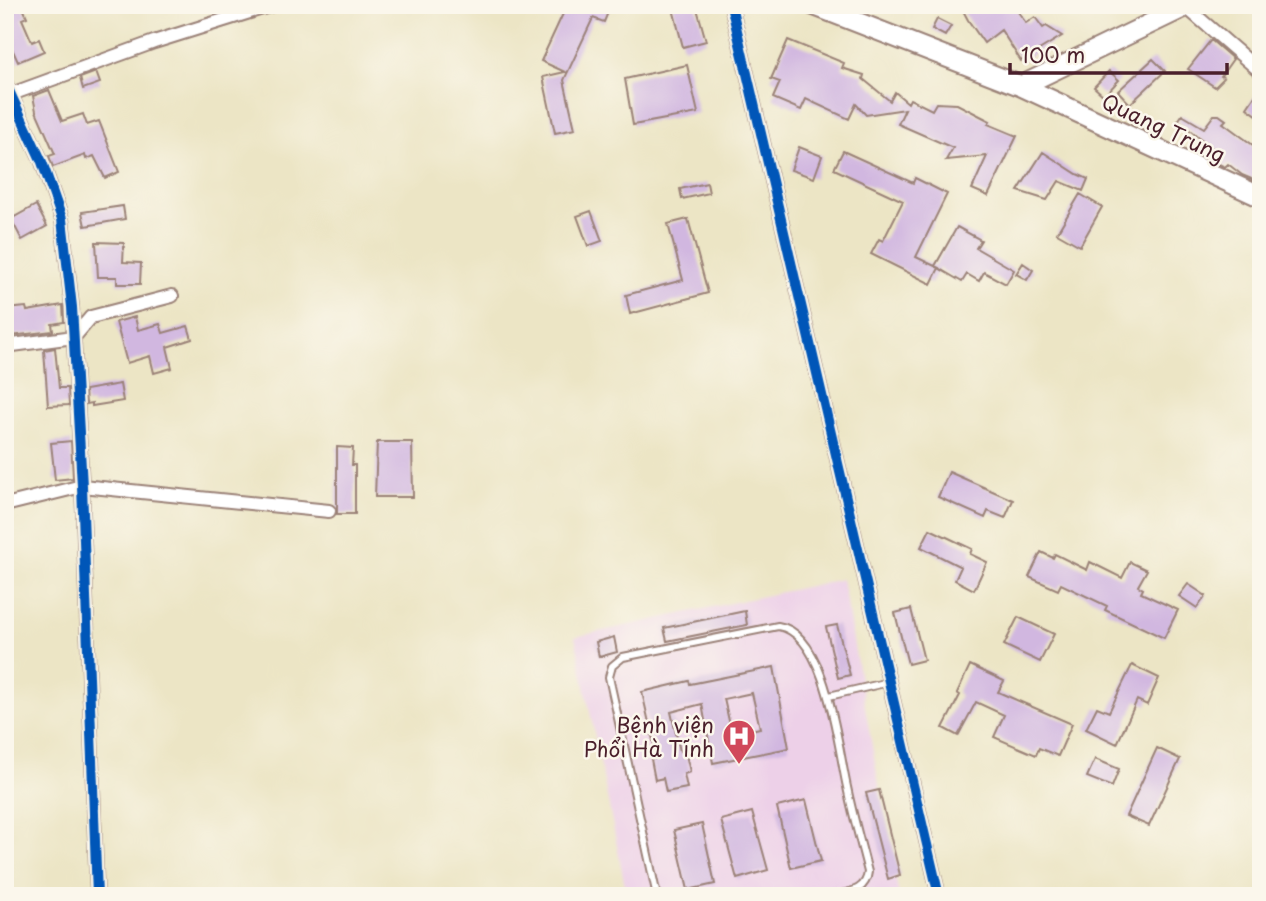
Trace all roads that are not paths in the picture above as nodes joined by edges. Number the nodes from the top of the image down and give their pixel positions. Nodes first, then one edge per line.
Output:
1 (272, 5) edge
2 (731, 5) edge
3 (813, 5) edge
4 (1188, 6) edge
5 (1261, 72) edge
6 (1021, 86) junction
7 (7, 91) edge
8 (1261, 197) edge
9 (172, 296) dead end
10 (74, 337) junction
11 (5, 346) edge
12 (82, 486) junction
13 (5, 505) edge
14 (329, 512) dead end
15 (891, 682) junction
16 (829, 696) junction
17 (97, 896) edge
18 (657, 896) edge
19 (832, 896) edge
20 (940, 896) edge

1 - 7 street
2 - 15 street
3 - 6 main road, Quang Trung
4 - 5 street
4 - 6 main road
6 - 8 main road, Quang Trung
7 - 10 street
9 - 10 street
10 - 11 street
10 - 12 street
12 - 13 street
12 - 14 street
12 - 17 street
15 - 16 lane
15 - 20 street
16 - 18 lane
16 - 19 lane

